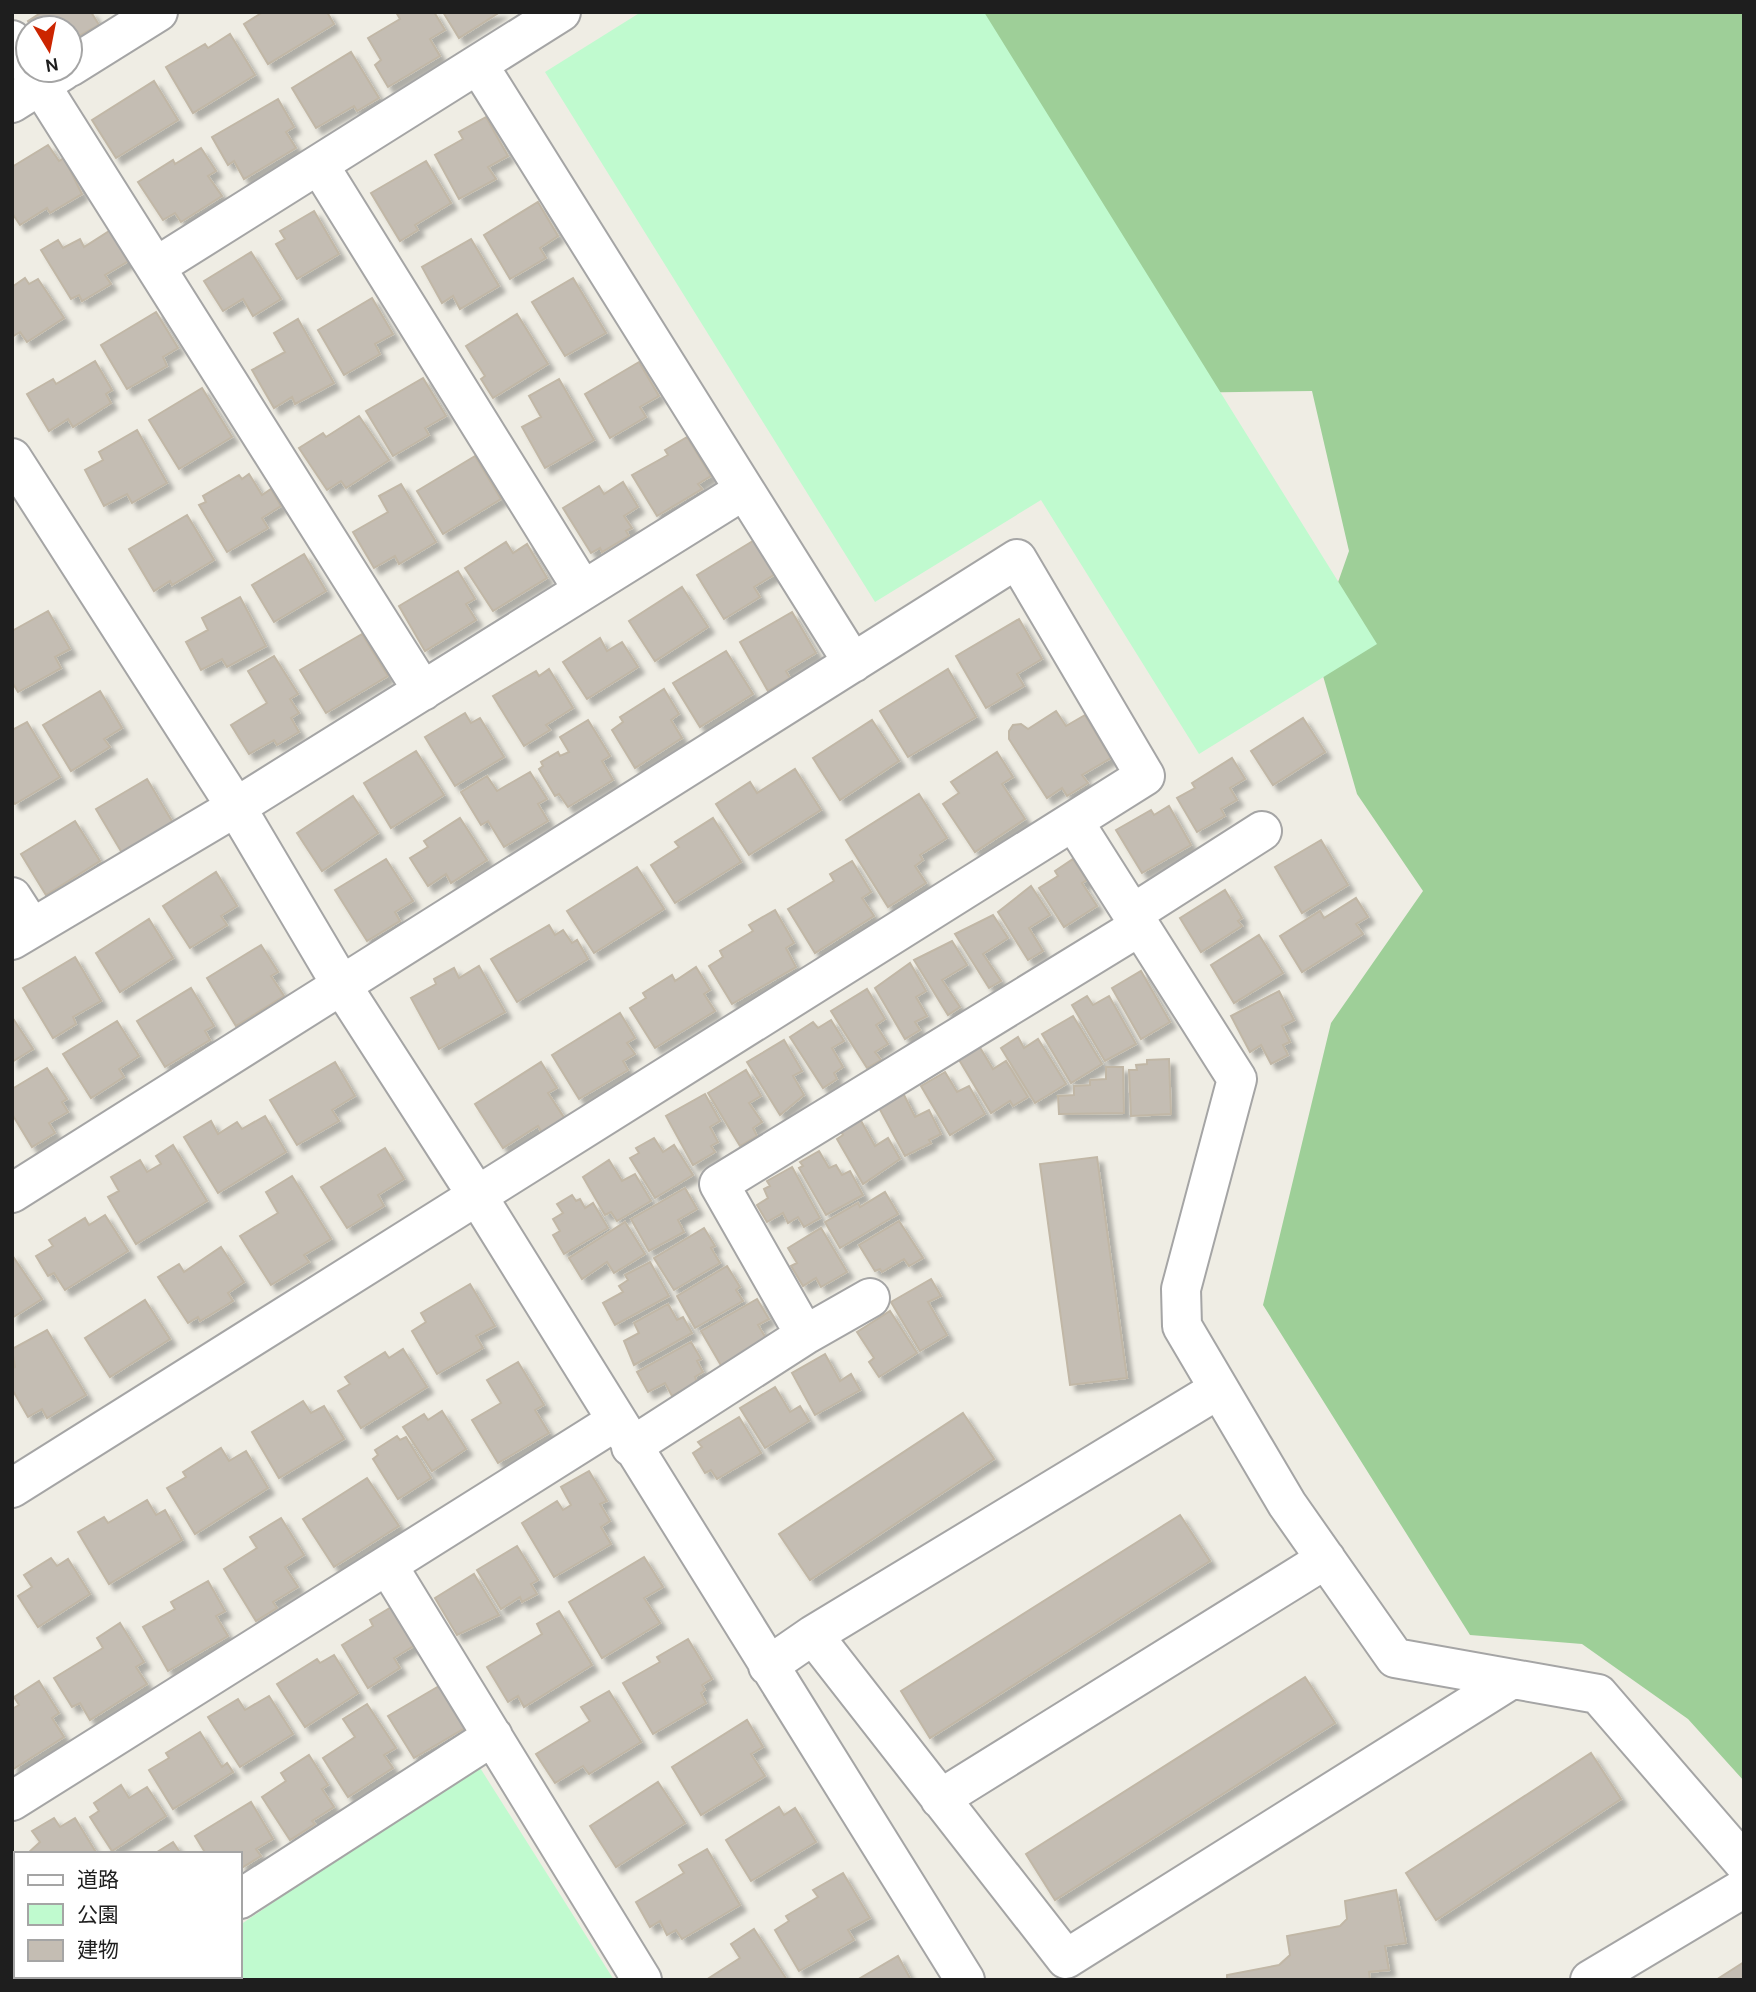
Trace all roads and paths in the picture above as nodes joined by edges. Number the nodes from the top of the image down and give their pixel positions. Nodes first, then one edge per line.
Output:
1 (158, 12) edge
2 (561, 12) edge
3 (84, 53) edge
4 (479, 66) junction
5 (45, 84) edge
6 (318, 165) junction
7 (157, 266) junction
8 (12, 458) edge
9 (744, 490) junction
10 (583, 590) junction
11 (853, 663) junction
12 (423, 691) junction
13 (236, 807) junction
14 (1074, 822) junction
15 (1262, 831) dead end
16 (1136, 920) junction
17 (19, 922) edge
18 (342, 986) junction
19 (12, 1193) edge
20 (478, 1197) junction
21 (870, 1298) dead end
22 (806, 1335) junction
23 (1219, 1389) junction
24 (623, 1434) junction
25 (12, 1488) edge
26 (1326, 1559) junction
27 (388, 1566) junction
28 (813, 1635) junction
29 (768, 1666) junction
30 (1512, 1679) junction
31 (492, 1736) junction
32 (940, 1799) junction
33 (12, 1801) edge
34 (1744, 1863) edge
35 (1744, 1888) edge
36 (242, 1898) edge
37 (642, 1980) edge
38 (965, 1980) edge
39 (1590, 1980) edge

1 - 3 street
2 - 4 street
4 - 6 street
4 - 9 street
5 - 7 street
6 - 7 street
6 - 10 street
7 - 12 street
8 - 13 street
9 - 10 street
9 - 11 street
10 - 12 street
11 - 14 street
11 - 18 street
12 - 13 street
13 - 17 street
13 - 18 street
14 - 16 street
14 - 20 street
15 - 16 street
16 - 22 street
16 - 23 street
18 - 19 street
18 - 20 street
20 - 24 street
20 - 25 street
21 - 22 street
22 - 24 street
23 - 26 street
23 - 28 street
24 - 27 street
24 - 29 street
26 - 30 street
26 - 32 street
27 - 31 street
27 - 33 street
28 - 29 street
28 - 32 street
29 - 38 street
30 - 32 street
30 - 34 street
31 - 36 street
31 - 37 street
35 - 39 street

